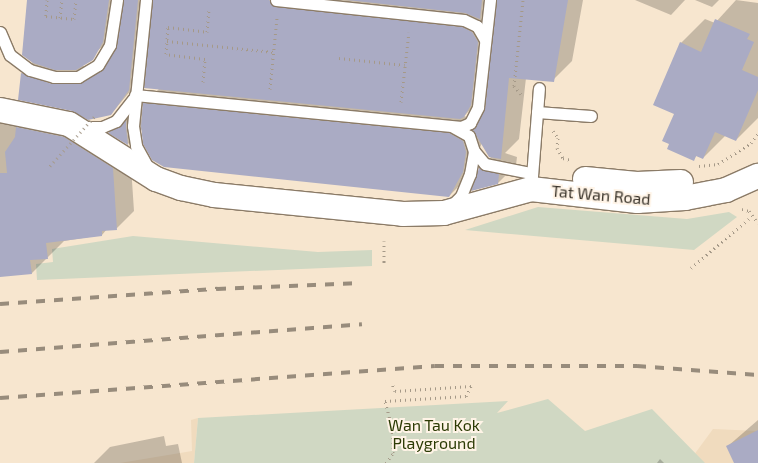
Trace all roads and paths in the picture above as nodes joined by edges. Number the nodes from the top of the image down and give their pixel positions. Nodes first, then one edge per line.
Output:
1 (47, 0) edge
2 (62, 0) edge
3 (76, 0) edge
4 (117, 0) edge
5 (276, 0) edge
6 (490, 0) edge
7 (523, 0) edge
8 (146, 1) edge
9 (209, 9) dead end
10 (278, 17) dead end
11 (60, 18) junction
12 (0, 32) edge
13 (409, 32) dead end
14 (167, 41) junction
15 (485, 42) junction
16 (274, 52) junction
17 (339, 58) dead end
18 (405, 65) junction
19 (203, 82) dead end
20 (539, 88) dead end
21 (270, 89) dead end
22 (135, 95) junction
23 (401, 102) dead end
24 (0, 110) edge
25 (536, 112) junction
26 (591, 116) dead end
27 (94, 117) dead end
28 (69, 124) junction
29 (451, 127) junction
30 (474, 151) junction
31 (50, 166) dead end
32 (756, 171) edge
33 (156, 179) junction
34 (531, 181) junction
35 (444, 213) junction
36 (752, 216) dead end
37 (384, 241) dead end
38 (384, 266) dead end
39 (691, 268) dead end
40 (392, 383) dead end
41 (386, 463) edge

1 - 11 path
2 - 11 path
3 - 11 path
4 - 12 lane
5 - 15 lane
6 - 15 lane
7 - 25 path
8 - 22 lane
9 - 14 path
10 - 16 path
13 - 18 path
14 - 16 path
14 - 19 path
15 - 29 lane
16 - 21 path
17 - 18 path
18 - 23 path
20 - 25 lane
22 - 28 lane
22 - 29 lane
22 - 33 lane
24 - 28 street
25 - 26 lane
25 - 34 lane
27 - 31 path, bridge
28 - 33 street, Tat Wan Road
29 - 30 lane
30 - 34 lane
30 - 35 lane
32 - 34 street, Tat Wan Road
33 - 35 street, Tat Wan Road
34 - 35 street, Tat Wan Road
36 - 39 path
37 - 38 path
40 - 41 path

